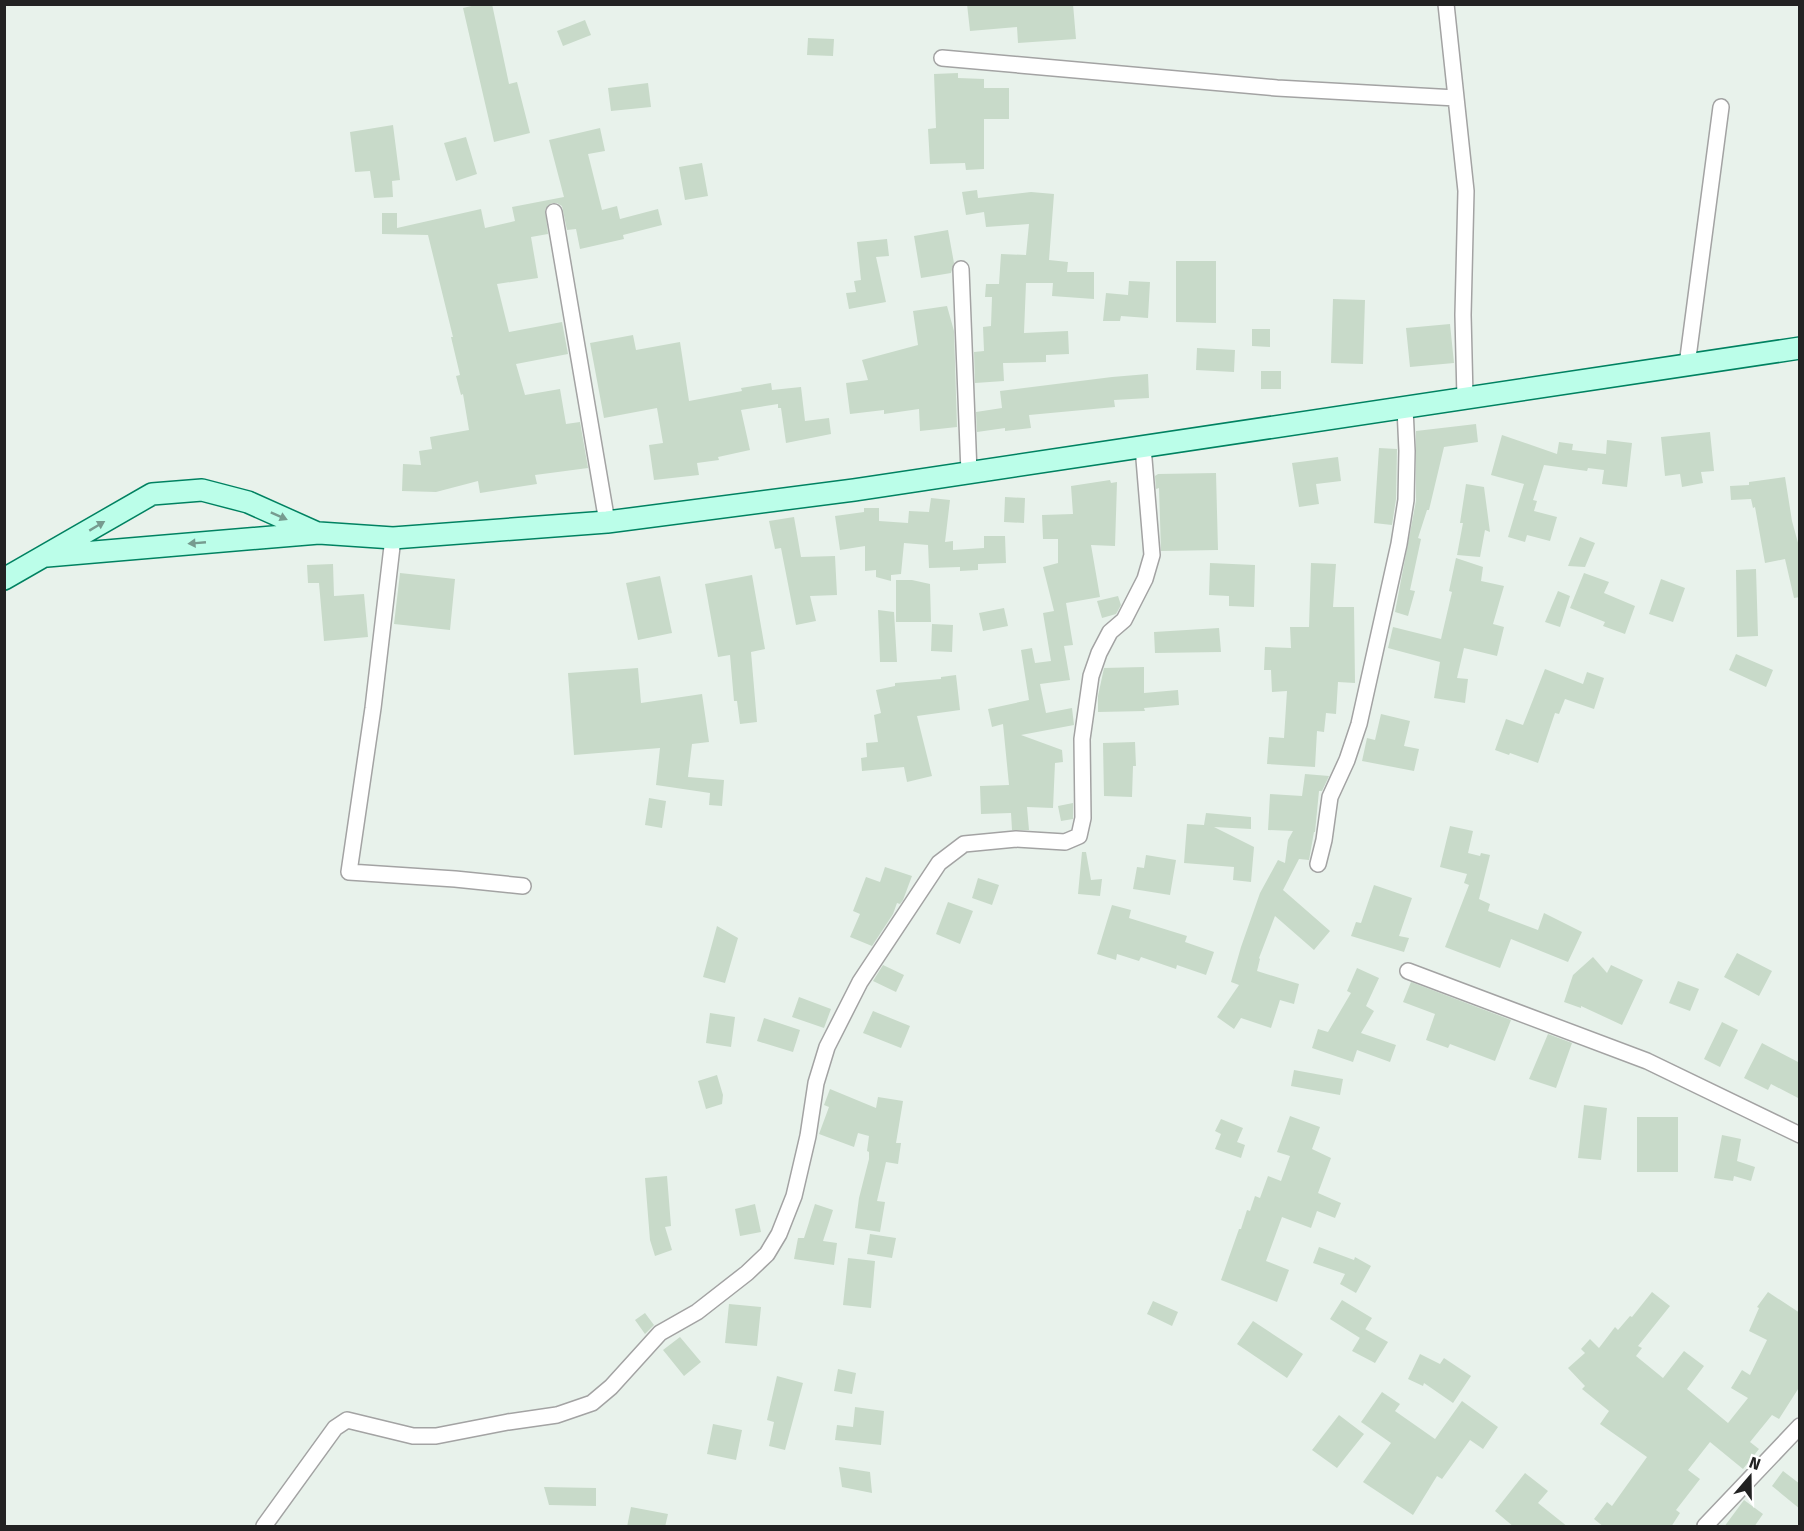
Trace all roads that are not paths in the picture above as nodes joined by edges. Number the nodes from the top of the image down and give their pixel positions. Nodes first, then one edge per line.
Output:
1 (1446, 4) edge
2 (942, 58) dead end
3 (1456, 98) junction
4 (1721, 107) dead end
5 (554, 212) dead end
6 (961, 269) dead end
7 (1800, 348) edge
8 (1687, 365) junction
9 (1465, 398) junction
10 (1405, 408) junction
11 (1143, 447) junction
12 (969, 473) junction
13 (607, 522) junction
14 (319, 533) junction
15 (393, 538) junction
16 (47, 556) junction
17 (4, 579) edge
18 (1318, 864) dead end
19 (523, 886) dead end
20 (1408, 971) dead end
21 (1800, 1135) edge
22 (1800, 1426) edge
23 (264, 1527) edge
24 (1705, 1527) edge

1 - 3 street
2 - 3 street
3 - 9 street
4 - 8 street
5 - 13 street
6 - 12 street
7 - 8 main road
8 - 9 main road
9 - 10 main road
10 - 11 main road
10 - 18 street
11 - 12 main road
11 - 23 street
12 - 13 main road
13 - 15 main road
14 - 15 main road
14 -> 16 main road
16 -> 14 main road
15 - 19 street
16 - 17 main road
20 - 21 street
22 - 24 street

